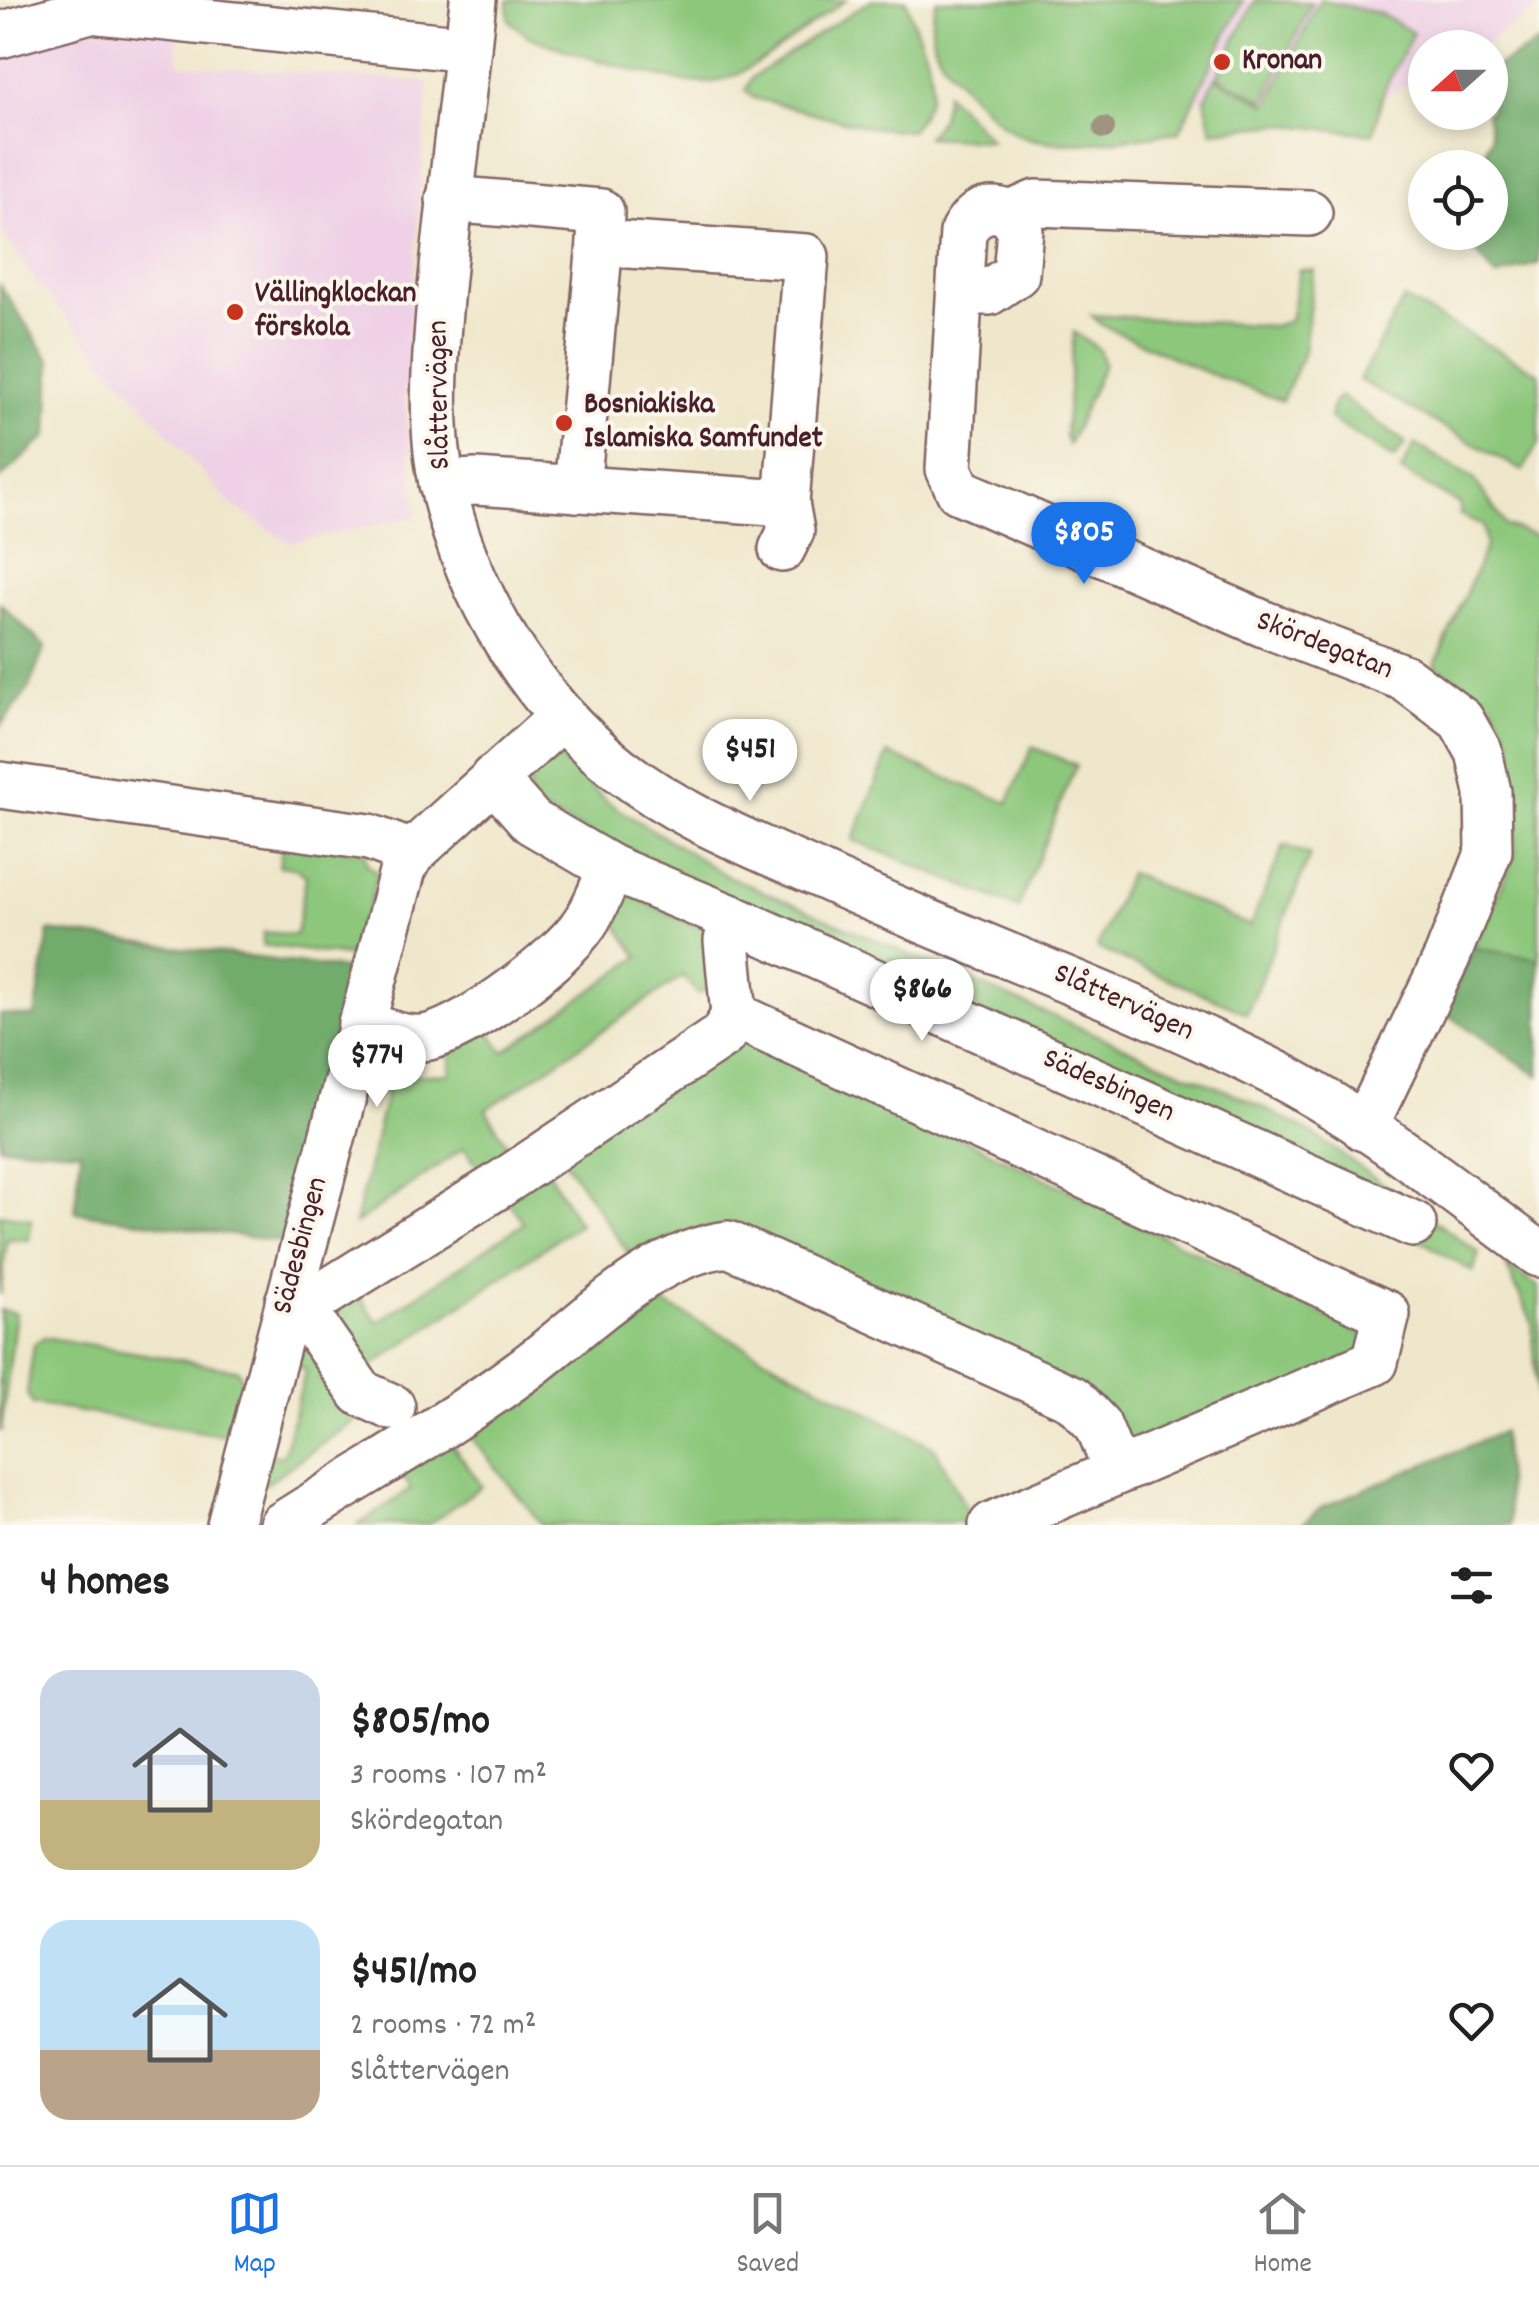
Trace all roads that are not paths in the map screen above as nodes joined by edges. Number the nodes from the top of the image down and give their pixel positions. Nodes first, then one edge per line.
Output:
1 (473, 0) edge
2 (0, 34) edge
3 (468, 49) junction
4 (449, 199) junction
5 (1309, 213) dead end
6 (600, 243) junction
7 (442, 484) junction
8 (577, 488) junction
9 (786, 503) junction
10 (782, 549) dead end
11 (562, 716) junction
12 (492, 778) junction
13 (0, 785) edge
14 (412, 854) junction
15 (611, 868) junction
16 (732, 918) junction
17 (734, 1015) junction
18 (361, 1024) junction
19 (1364, 1128) junction
20 (1413, 1224) dead end
21 (1536, 1245) edge
22 (295, 1305) junction
23 (392, 1407) dead end
24 (1117, 1471) junction
25 (230, 1525) edge
26 (282, 1525) edge
27 (992, 1525) edge

1 - 3 street, Slåttervägen
2 - 3 street
3 - 4 street, Slåttervägen
4 - 6 street
4 - 7 street, Slåttervägen
5 - 19 street, Skördegatan
6 - 8 street
6 - 9 street
7 - 8 street
7 - 11 street, Slåttervägen
8 - 9 street
9 - 10 street
11 - 12 street, Sädesbingen
11 - 19 street, Slåttervägen
12 - 14 street, Sädesbingen
12 - 15 street, Sädesbingen
13 - 14 street
14 - 18 street, Sädesbingen
15 - 16 street, Sädesbingen
15 - 18 street
16 - 17 street
16 - 20 street, Sädesbingen
17 - 22 street
17 - 24 street
18 - 22 street, Sädesbingen
19 - 21 street, Slåttervägen
22 - 23 street
22 - 25 street, Sädesbingen
24 - 26 street
24 - 27 street

